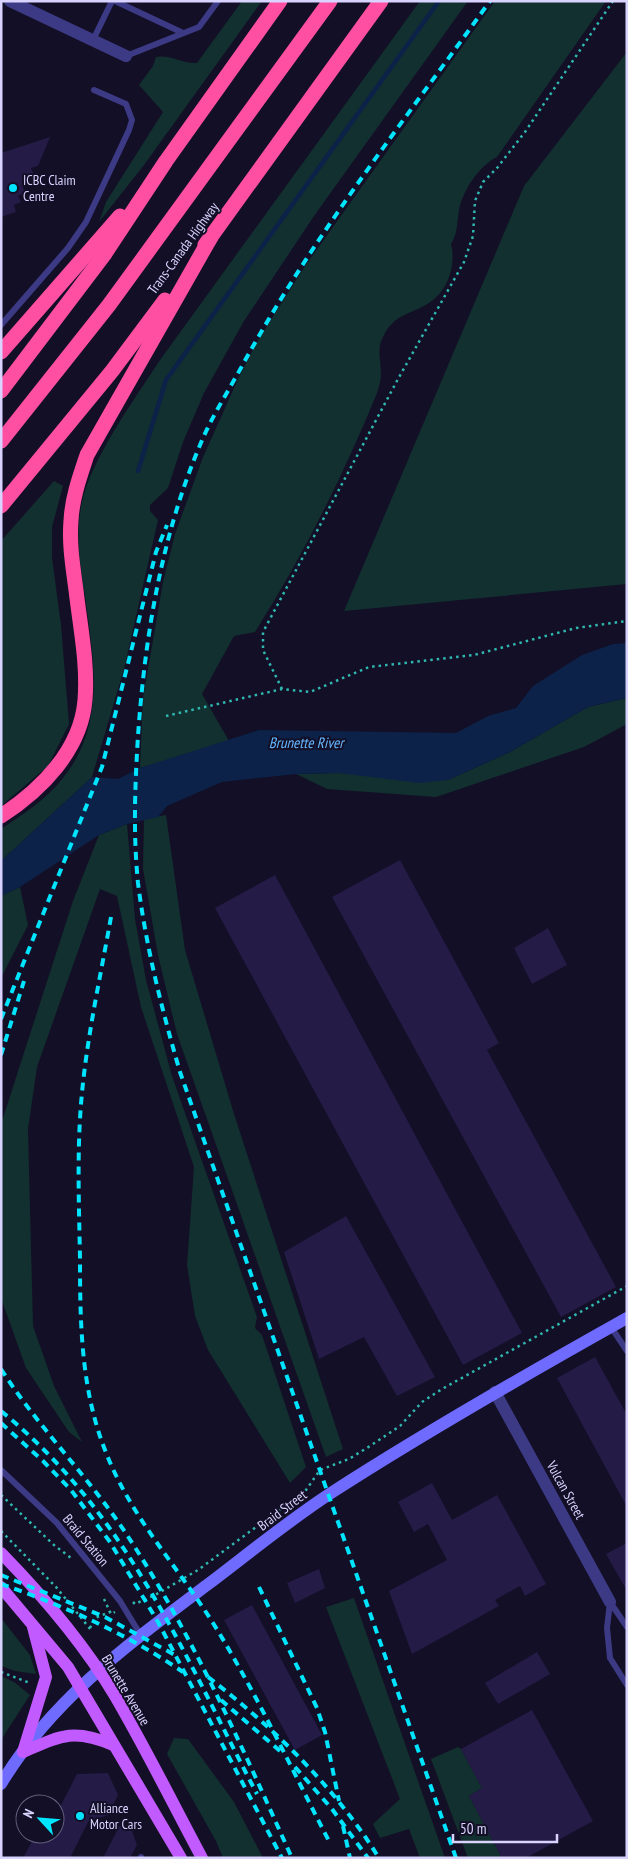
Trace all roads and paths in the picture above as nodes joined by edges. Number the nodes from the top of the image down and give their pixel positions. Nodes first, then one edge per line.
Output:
1 (10, 1) edge
2 (114, 1) edge
3 (218, 1) edge
4 (280, 1) edge
5 (330, 1) edge
6 (381, 1) edge
7 (613, 1) edge
8 (181, 32) junction
9 (93, 41) junction
10 (126, 56) joint
11 (94, 90) dead end
12 (166, 161) junction
13 (211, 237) junction
14 (1, 325) edge
15 (1, 352) edge
16 (1, 391) edge
17 (1, 441) edge
18 (1, 506) edge
19 (627, 621) edge
20 (282, 689) junction
21 (166, 716) dead end
22 (1, 816) edge
23 (627, 1286) edge
24 (627, 1318) edge
25 (611, 1327) junction
26 (627, 1351) edge
27 (495, 1392) junction
28 (1, 1470) edge
29 (1, 1496) edge
30 (1, 1531) edge
31 (1, 1553) edge
32 (74, 1560) dead end
33 (1, 1587) edge
34 (103, 1597) dead end
35 (133, 1602) dead end
36 (610, 1602) junction
37 (31, 1619) junction
38 (627, 1628) edge
39 (140, 1634) junction
40 (98, 1669) junction
41 (1, 1672) edge
42 (36, 1685) dead end
43 (627, 1685) edge
44 (79, 1687) junction
45 (113, 1745) junction
46 (22, 1752) junction
47 (1, 1784) edge
48 (179, 1857) edge
49 (202, 1858) edge

1 - 9 street
2 - 8 lane
2 - 9 lane
3 - 8 lane
4 - 12 highway
5 - 17 highway, Trans-Canada Highway
6 - 13 highway, Trans-Canada Highway
7 - 20 path
8 - 10 lane
9 - 10 street
11 - 14 lane
12 - 15 highway
12 - 16 highway
13 - 18 highway, Trans-Canada Highway
13 - 22 highway
19 - 20 path
20 - 21 path
23 - 35 path
24 - 25 street, Braid Street
25 - 26 lane
25 - 27 street, Braid Street
27 - 36 street, Vulcan Street
27 - 39 street, Braid Street
28 - 39 lane, Braid Station
29 - 32 path
30 - 34 path
31 - 40 main road, Brunette Avenue
33 - 37 main road
36 - 38 lane
36 - 43 lane
37 - 44 main road
37 - 46 main road
39 - 40 street, Braid Street
40 - 44 street, Braid Street
40 - 49 main road, Brunette Avenue
41 - 42 path
44 - 45 main road
44 - 46 street, Braid Street
45 - 46 main road
45 - 48 main road
46 - 47 street, Braid Street

